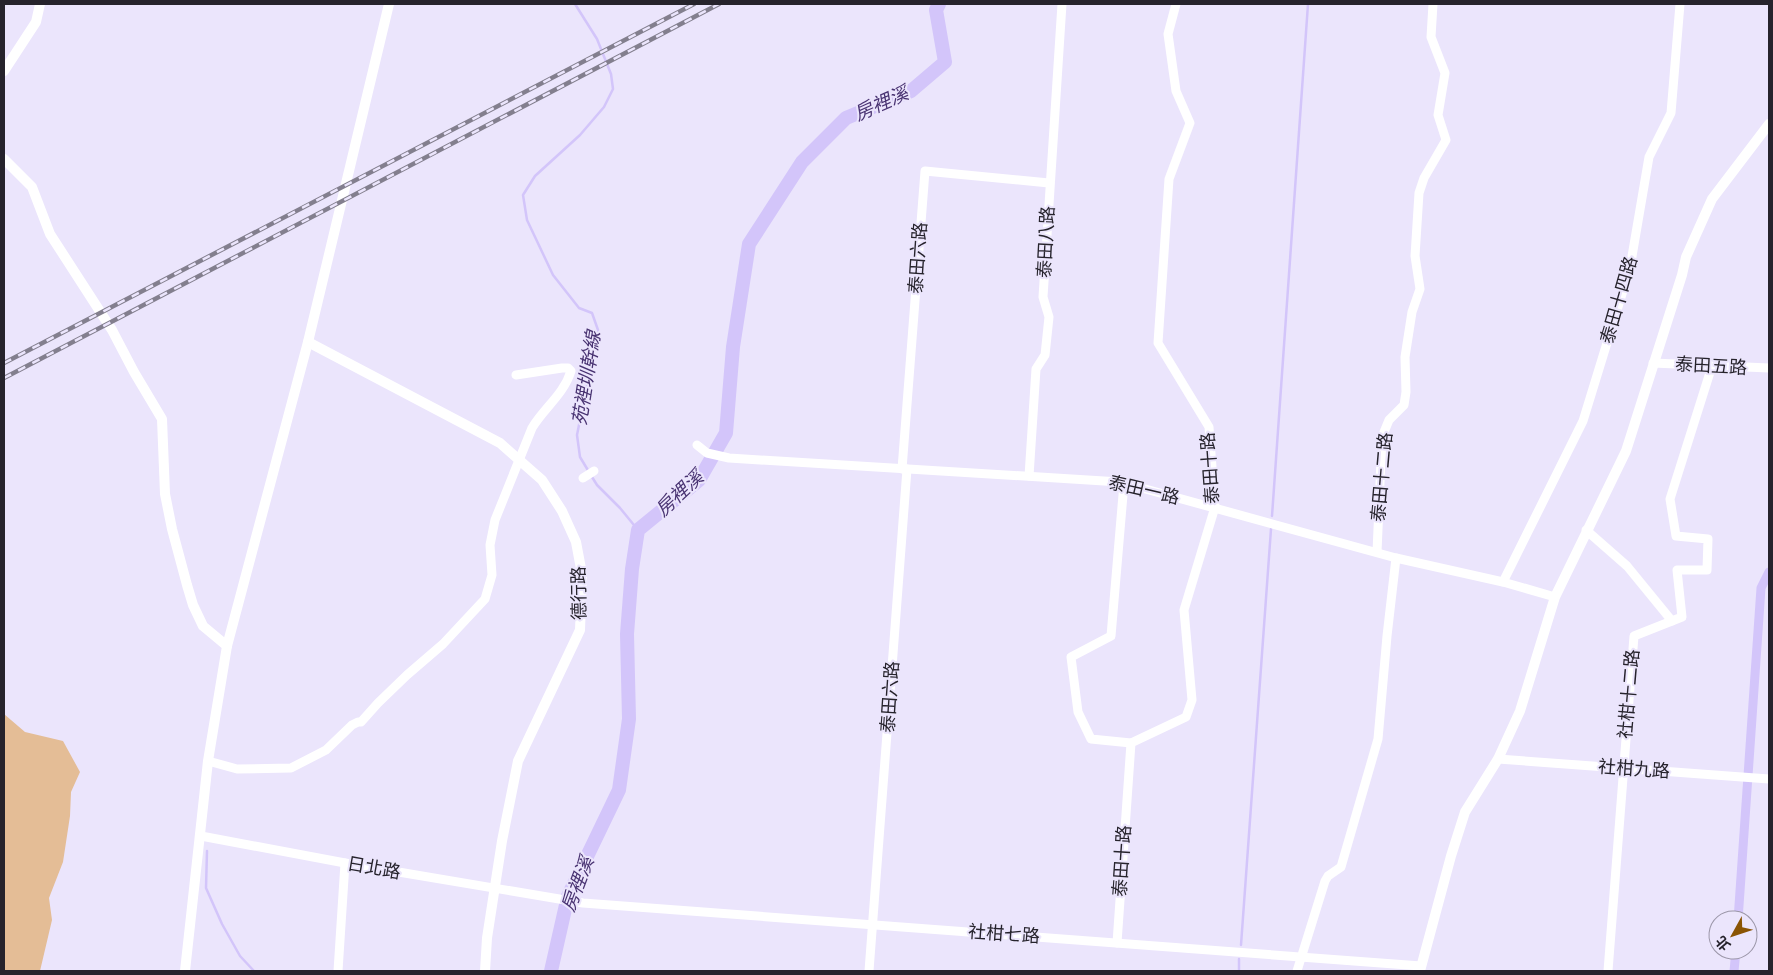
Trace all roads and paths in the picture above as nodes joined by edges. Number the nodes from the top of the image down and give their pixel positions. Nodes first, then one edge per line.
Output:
1 (40, 4) edge
2 (389, 4) edge
3 (1062, 4) edge
4 (1176, 4) edge
5 (1432, 4) edge
6 (1680, 4) edge
7 (4, 71) edge
8 (1769, 124) edge
9 (4, 159) edge
10 (1049, 183) junction
11 (308, 342) junction
12 (1653, 363) junction
13 (1712, 366) junction
14 (1769, 368) edge
15 (516, 375) dead end
16 (697, 445) dead end
17 (519, 459) junction
18 (904, 469) junction
19 (594, 471) dead end
20 (1029, 476) junction
21 (583, 478) dead end
22 (1124, 483) junction
23 (1215, 507) junction
24 (1586, 530) junction
25 (1377, 552) junction
26 (1396, 558) junction
27 (1503, 582) junction
28 (1555, 597) junction
29 (1672, 621) junction
30 (227, 646) junction
31 (1131, 743) junction
32 (1498, 759) junction
33 (208, 761) junction
34 (1623, 768) junction
35 (1767, 779) edge
36 (201, 836) junction
37 (345, 863) junction
38 (495, 888) junction
39 (587, 903) joint
40 (872, 925) junction
41 (1117, 943) junction
42 (1301, 957) junction
43 (1421, 968) edge
44 (185, 971) edge
45 (338, 971) edge
46 (485, 971) edge
47 (869, 971) edge
48 (1298, 971) edge
49 (1608, 971) edge

1 - 7 street
2 - 11 street
3 - 10 street, 泰田八路
4 - 23 street, 泰田十路
5 - 25 street, 泰田十二路
6 - 27 street, 泰田十四路
8 - 12 street
9 - 30 street
10 - 18 street, 泰田六路
10 - 20 street, 泰田八路
11 - 17 street, 德行路
11 - 30 street
12 - 13 street, 泰田五路
12 - 24 street
13 - 14 street, 泰田五路
13 - 29 street
15 - 17 street
16 - 18 street, 泰田一路
17 - 33 street
17 - 38 street, 德行路
18 - 20 street, 泰田一路
18 - 40 street, 泰田六路
19 - 21 street
20 - 22 street, 泰田一路
22 - 23 street, 泰田一路
22 - 31 street
23 - 25 street, 泰田一路
23 - 31 street, 泰田十路
24 - 28 street
24 - 29 street
25 - 26 street, 泰田一路
26 - 27 street, 泰田一路
26 - 42 street
27 - 28 street, 泰田一路
28 - 32 street
29 - 34 street, 社柑十二路
30 - 33 street
31 - 41 street, 泰田十路
32 - 34 street, 社柑九路
32 - 43 street
33 - 36 street
34 - 35 street, 社柑九路
34 - 49 street, 社柑十二路
36 - 37 street, 日北路
36 - 44 street
37 - 38 street, 日北路
37 - 45 street
38 - 39 street, 日北路
38 - 46 street, 德行路
39 - 40 street, 社柑七路
40 - 41 street, 社柑七路
40 - 47 street, 泰田六路
41 - 42 street, 社柑七路
42 - 43 street, 社柑七路
42 - 48 street

